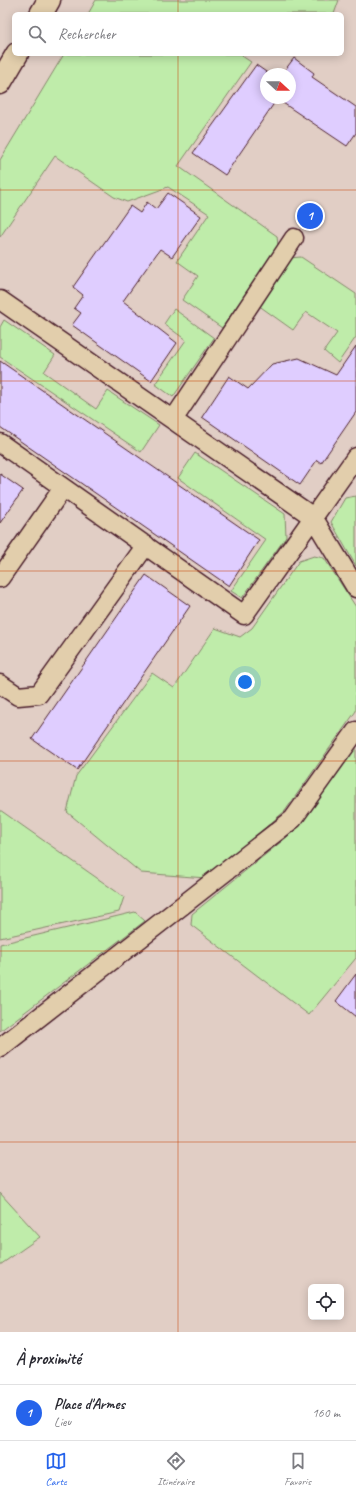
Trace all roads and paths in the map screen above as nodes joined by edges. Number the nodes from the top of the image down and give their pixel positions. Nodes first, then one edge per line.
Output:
1 (49, 0) edge
2 (42, 12) edge
3 (16, 56) edge
4 (0, 82) edge
5 (294, 238) dead end
6 (0, 300) edge
7 (173, 420) junction
8 (0, 443) edge
9 (356, 457) edge
10 (351, 476) edge
11 (63, 488) junction
12 (313, 517) junction
13 (146, 546) junction
14 (0, 578) edge
15 (356, 588) edge
16 (0, 684) edge
17 (356, 731) edge
18 (0, 1048) edge

1 - 2 street
3 - 4 street
5 - 7 street
6 - 7 street
7 - 12 street
8 - 11 street
9 - 10 street
10 - 12 street
11 - 13 street
11 - 14 street
12 - 13 street
12 - 15 street
13 - 16 street
17 - 18 street

